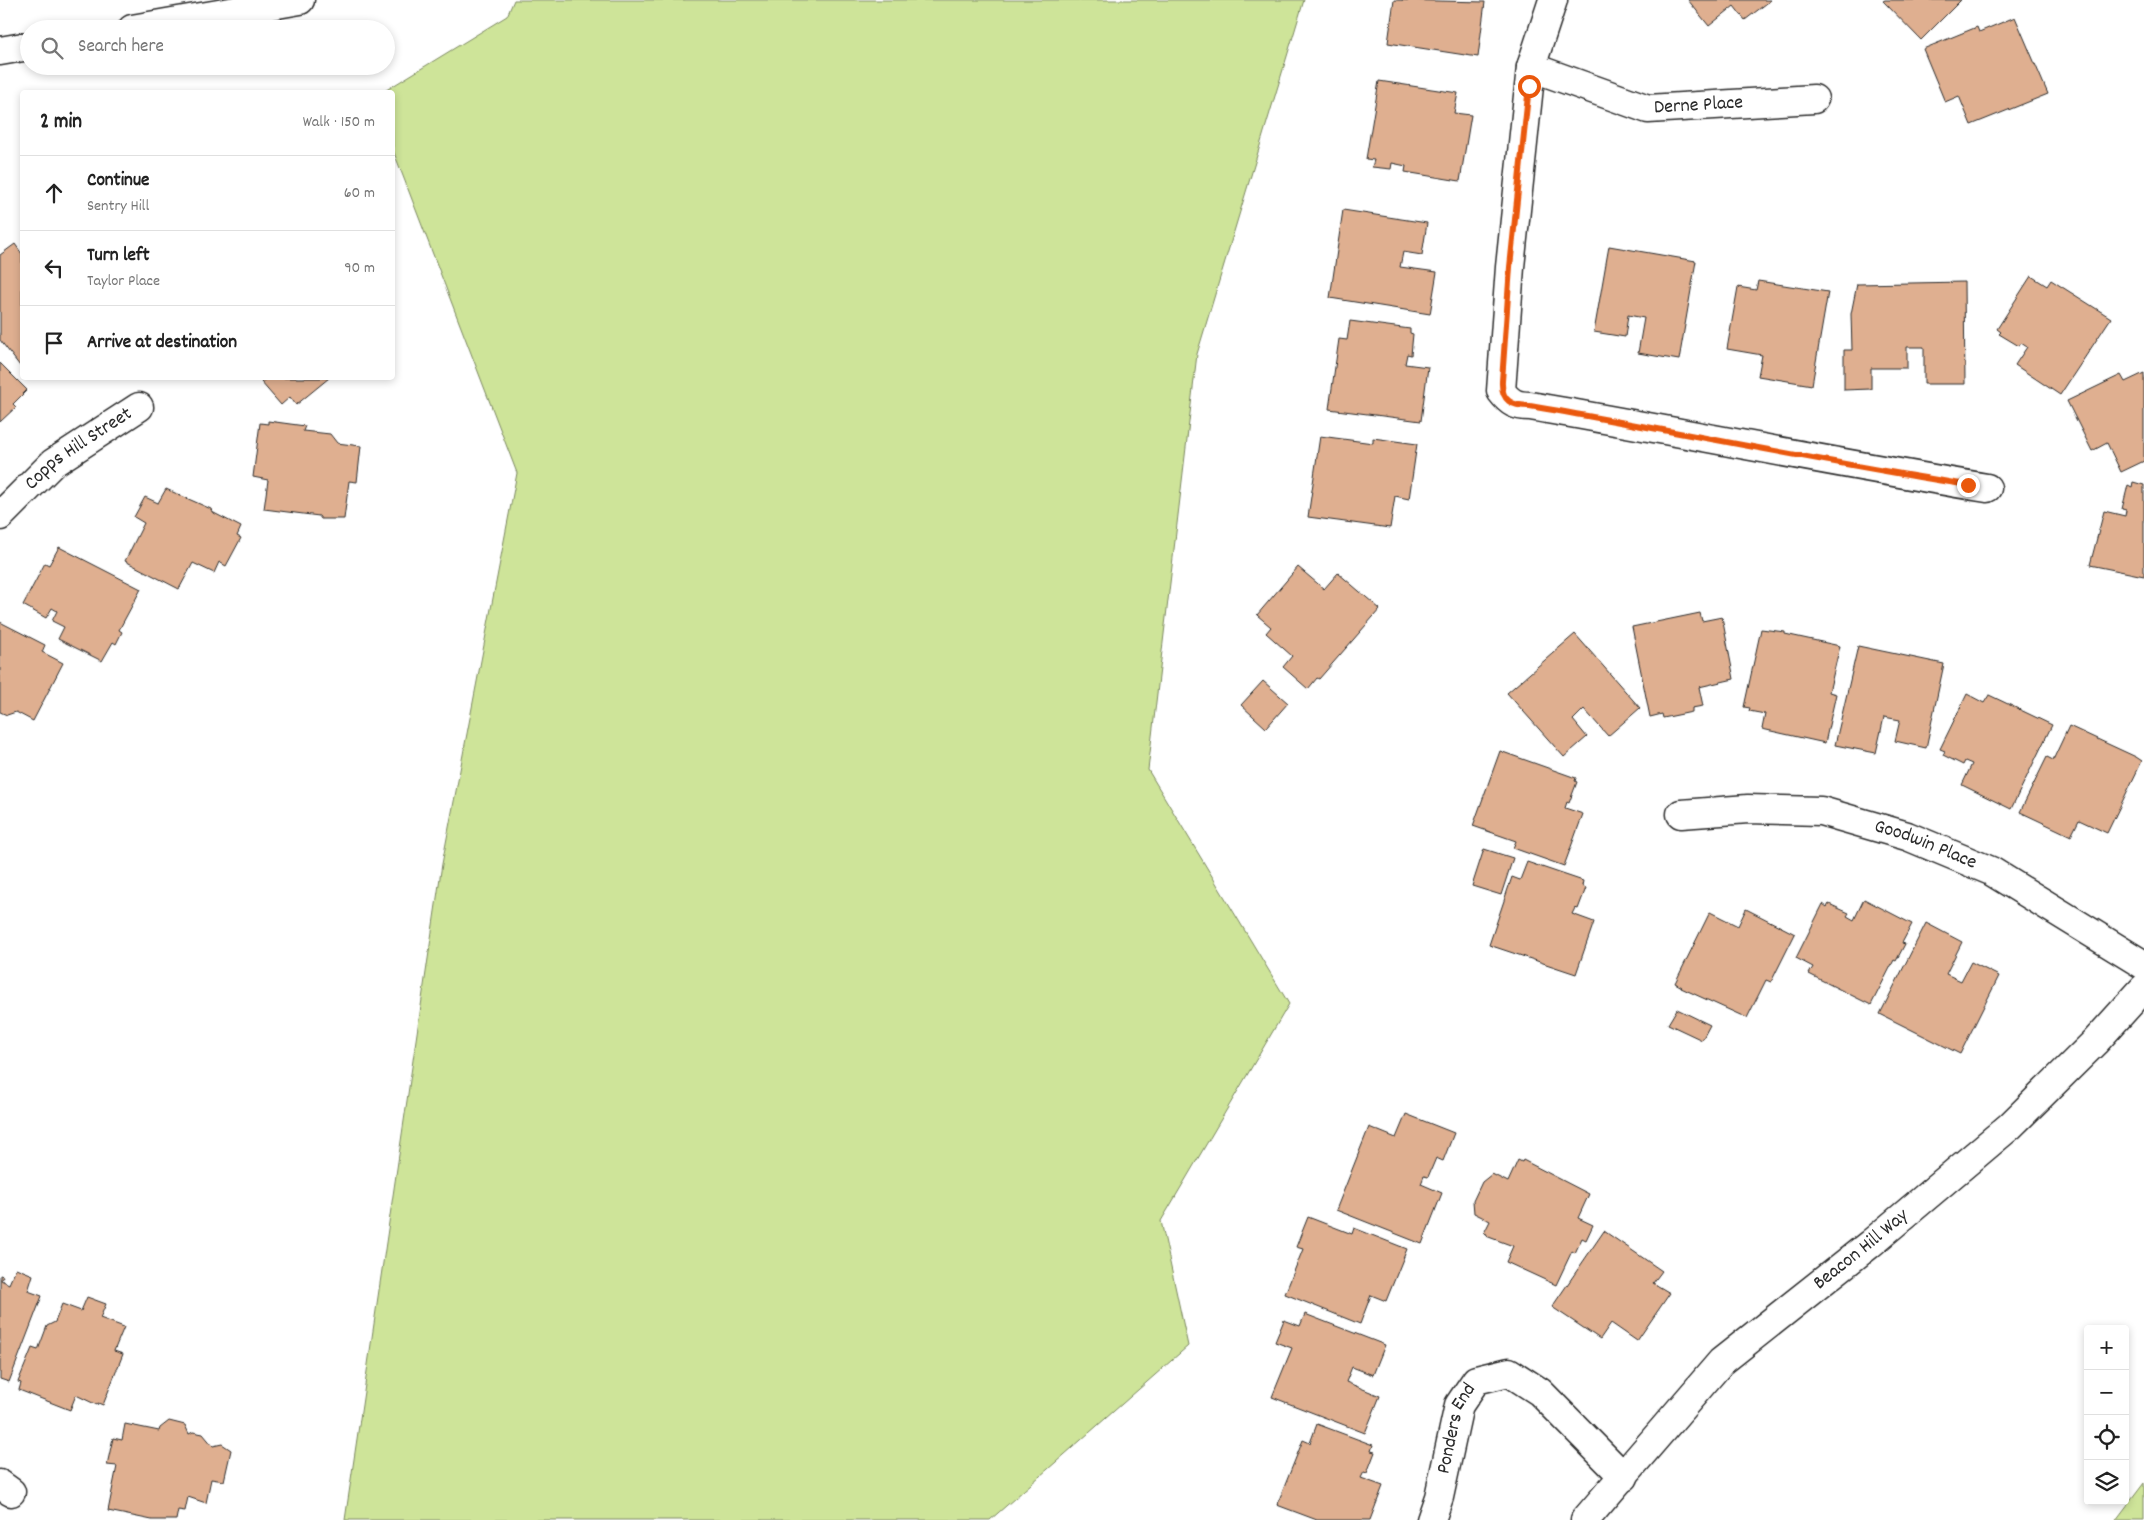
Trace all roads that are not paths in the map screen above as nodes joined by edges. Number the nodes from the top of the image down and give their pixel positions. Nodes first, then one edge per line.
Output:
1 (300, 0) edge
2 (1553, 0) edge
3 (184, 20) edge
4 (20, 48) edge
5 (0, 51) edge
6 (1531, 67) junction
7 (1814, 99) dead end
8 (140, 407) dead end
9 (1987, 488) dead end
10 (0, 516) edge
11 (1681, 814) dead end
12 (2144, 965) edge
13 (2144, 988) edge
14 (1624, 1476) junction
15 (1431, 1520) edge
16 (1584, 1520) edge

1 - 3 street
2 - 6 street
4 - 5 street
6 - 7 street, Derne Place
6 - 9 street
8 - 10 street, Copps Hill Street
11 - 12 street, Goodwin Place
13 - 14 street, Beacon Hill Way
14 - 15 street, Ponders End
14 - 16 street, Beacon Hill Way

